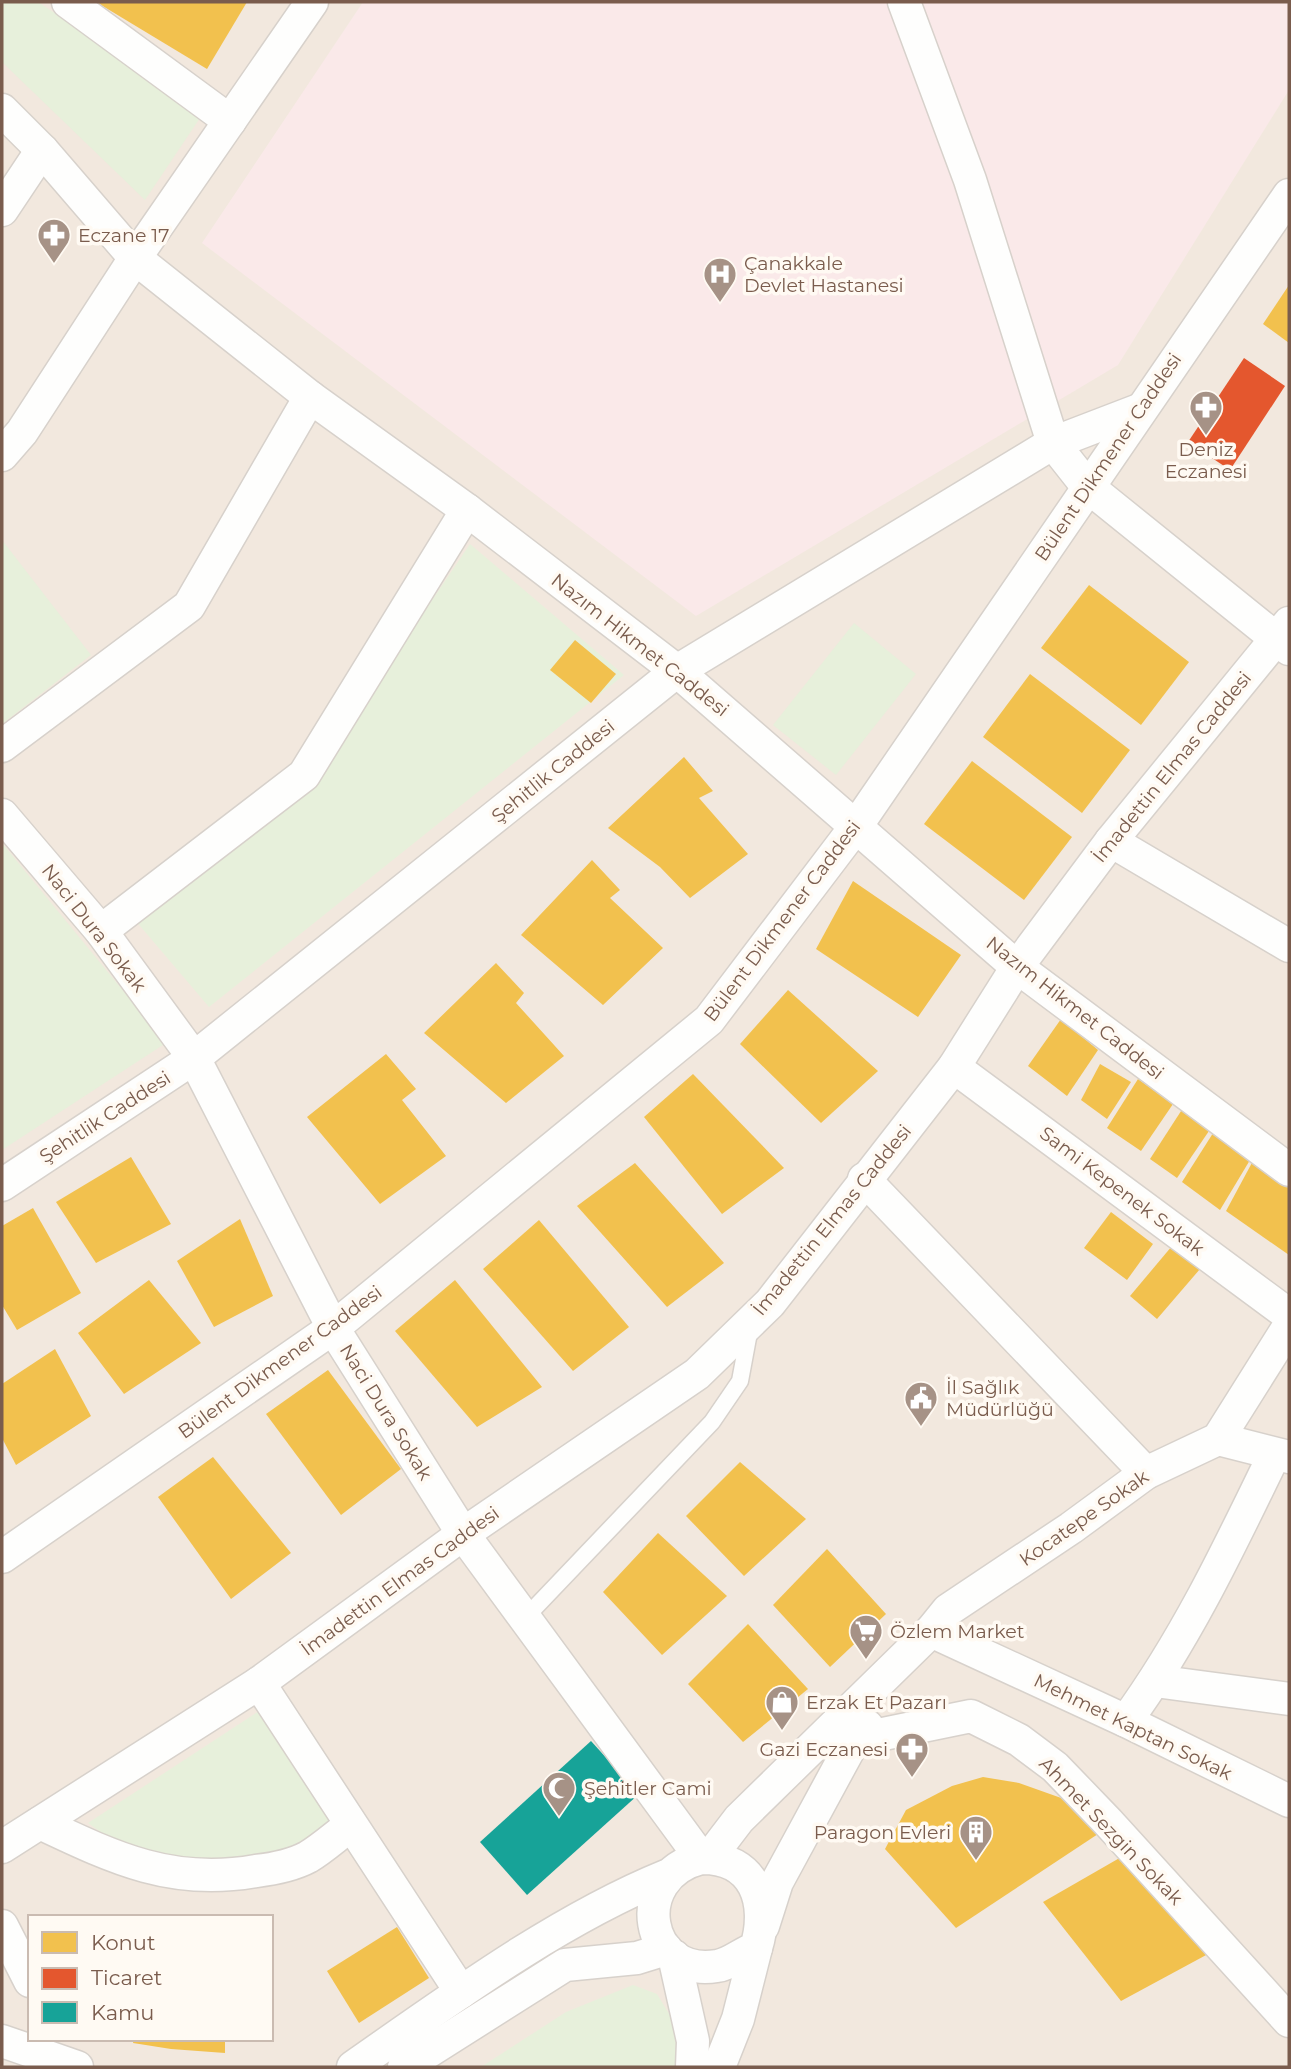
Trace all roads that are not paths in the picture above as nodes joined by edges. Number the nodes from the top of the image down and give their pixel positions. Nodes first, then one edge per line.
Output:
1 (68, 2) edge
2 (312, 2) edge
3 (904, 2) edge
4 (2, 110) edge
5 (230, 121) junction
6 (43, 150) junction
7 (1289, 195) edge
8 (2, 210) edge
9 (135, 258) junction
10 (310, 397) junction
11 (1139, 410) junction
12 (1053, 443) junction
13 (2, 455) edge
14 (1087, 486) junction
15 (467, 510) junction
16 (1285, 637) edge
17 (677, 671) junction
18 (2, 746) edge
19 (2, 814) edge
20 (857, 825) junction
21 (1111, 841) junction
22 (101, 931) junction
23 (1289, 946) edge
24 (1017, 967) junction
25 (194, 1058) junction
26 (954, 1066) junction
27 (1289, 1170) edge
28 (864, 1179) junction
29 (2, 1185) edge
30 (1289, 1315) edge
31 (751, 1321) junction
32 (1289, 1326) edge
33 (333, 1328) junction
34 (1219, 1439) junction
35 (1282, 1456) edge
36 (1146, 1473) junction
37 (463, 1534) junction
38 (2, 1557) edge
39 (525, 1618) junction
40 (941, 1626) junction
41 (1155, 1681) junction
42 (259, 1683) junction
43 (1289, 1699) edge
44 (1126, 1721) junction
45 (854, 1740) junction
46 (1289, 1801) edge
47 (40, 1823) junction
48 (351, 1825) junction
49 (2, 1847) edge
50 (706, 1857) junction
51 (666, 1876) junction
52 (2, 1926) edge
53 (760, 1937) junction
54 (670, 1953) junction
55 (28, 1977) edge
56 (461, 1992) junction
57 (1289, 2021) edge
58 (2, 2040) edge
59 (65, 2057) edge
60 (353, 2067) edge
61 (404, 2067) edge
62 (692, 2067) edge
63 (719, 2067) edge

1 - 5 street
2 - 5 street
3 - 12 street
4 - 6 street, Nazım Hikmet Caddesi
5 - 9 street
6 - 8 street
6 - 9 street, Nazım Hikmet Caddesi
7 - 11 street, Bülent Dikmener Caddesi
9 - 10 street, Nazım Hikmet Caddesi
9 - 13 street
10 - 15 street, Nazım Hikmet Caddesi
10 - 18 street
11 - 12 street, Şehitlik Caddesi
11 - 14 street, Bülent Dikmener Caddesi
12 - 14 street
12 - 17 street, Şehitlik Caddesi
14 - 16 street
14 - 20 street, Bülent Dikmener Caddesi
15 - 17 street, Nazım Hikmet Caddesi
15 - 22 street
16 - 21 street, İmadettin Elmas Caddesi
17 - 20 street, Nazım Hikmet Caddesi
17 - 25 street, Şehitlik Caddesi
19 - 22 street, Naci Dura Sokak
20 - 24 street, Nazım Hikmet Caddesi
20 - 33 street, Bülent Dikmener Caddesi
21 - 23 street
21 - 24 street, İmadettin Elmas Caddesi
22 - 25 street, Naci Dura Sokak
24 - 26 street, İmadettin Elmas Caddesi
24 - 27 street, Nazım Hikmet Caddesi
25 - 29 street, Şehitlik Caddesi
25 - 33 street, Naci Dura Sokak
26 - 28 street, İmadettin Elmas Caddesi
26 - 30 street, Sami Kepenek Sokak
28 - 31 street, İmadettin Elmas Caddesi
28 - 36 street
31 - 37 street, İmadettin Elmas Caddesi
31 - 39 lane
32 - 34 street
33 - 37 street, Naci Dura Sokak
33 - 38 street, Bülent Dikmener Caddesi
34 - 35 street
34 - 36 street, Kocatepe Sokak
35 - 41 street
36 - 40 street, Kocatepe Sokak
37 - 39 street, Naci Dura Sokak
37 - 42 street, İmadettin Elmas Caddesi
39 - 50 street, Naci Dura Sokak
40 - 44 street, Mehmet Kaptan Sokak
40 - 45 street
40 - 50 street
41 - 43 street
41 - 44 street
42 - 47 street, İmadettin Elmas Caddesi
42 - 48 street
44 - 46 street, Mehmet Kaptan Sokak
45 - 53 street
45 - 57 street, Ahmet Sezgin Sokak
47 - 48 street
47 - 49 street, İmadettin Elmas Caddesi
48 - 56 street
50 - 51 street
50 - 53 street
51 - 54 street
51 - 56 street
52 - 55 street
53 - 54 street
53 - 63 street
54 - 61 street
54 - 62 street
56 - 60 street
58 - 59 street

